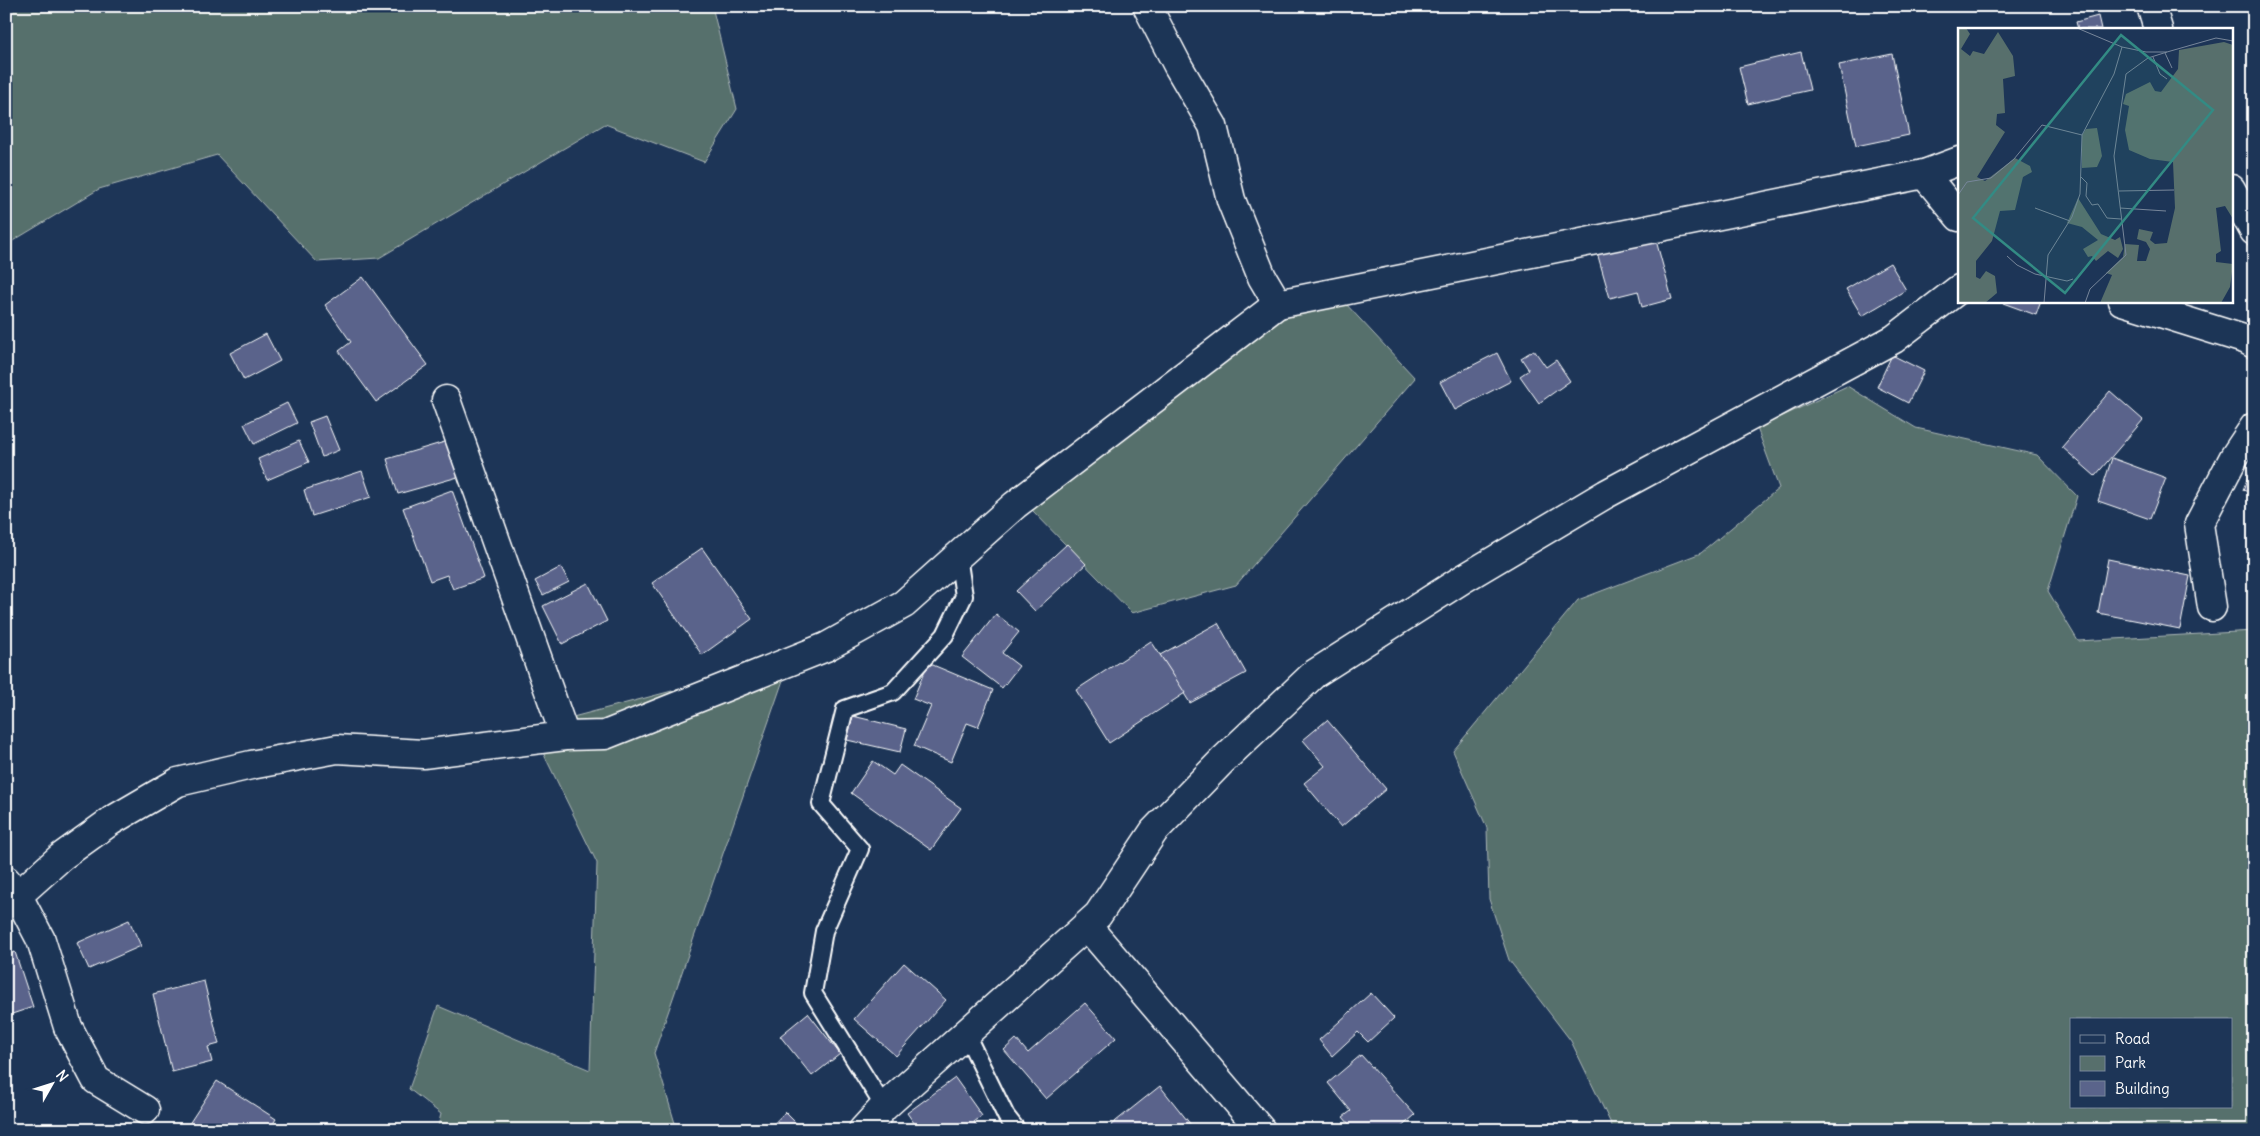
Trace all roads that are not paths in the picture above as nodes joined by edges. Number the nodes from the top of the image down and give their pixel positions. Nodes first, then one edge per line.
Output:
1 (1147, 6) edge
2 (2151, 6) edge
3 (2158, 28) edge
4 (1958, 161) edge
5 (1924, 174) junction
6 (2232, 191) edge
7 (1958, 217) edge
8 (2254, 231) edge
9 (1958, 291) edge
10 (2125, 302) edge
11 (1278, 304) junction
12 (2254, 344) edge
13 (446, 400) dead end
14 (2254, 427) edge
15 (958, 556) junction
16 (2212, 607) dead end
17 (565, 736) junction
18 (10, 894) edge
19 (1087, 926) junction
20 (966, 1034) junction
21 (884, 1107) junction
22 (144, 1110) dead end
23 (863, 1130) edge
24 (1017, 1130) edge
25 (1261, 1130) edge

1 - 11 street
2 - 3 street
4 - 5 street
5 - 7 street
5 - 11 street
6 - 8 street
9 - 19 street
10 - 12 street
11 - 15 street
13 - 17 street
14 - 16 street
15 - 17 street
15 - 21 lane
17 - 18 street
18 - 22 street
19 - 20 street
19 - 25 street
20 - 21 street
20 - 24 lane
21 - 23 street

